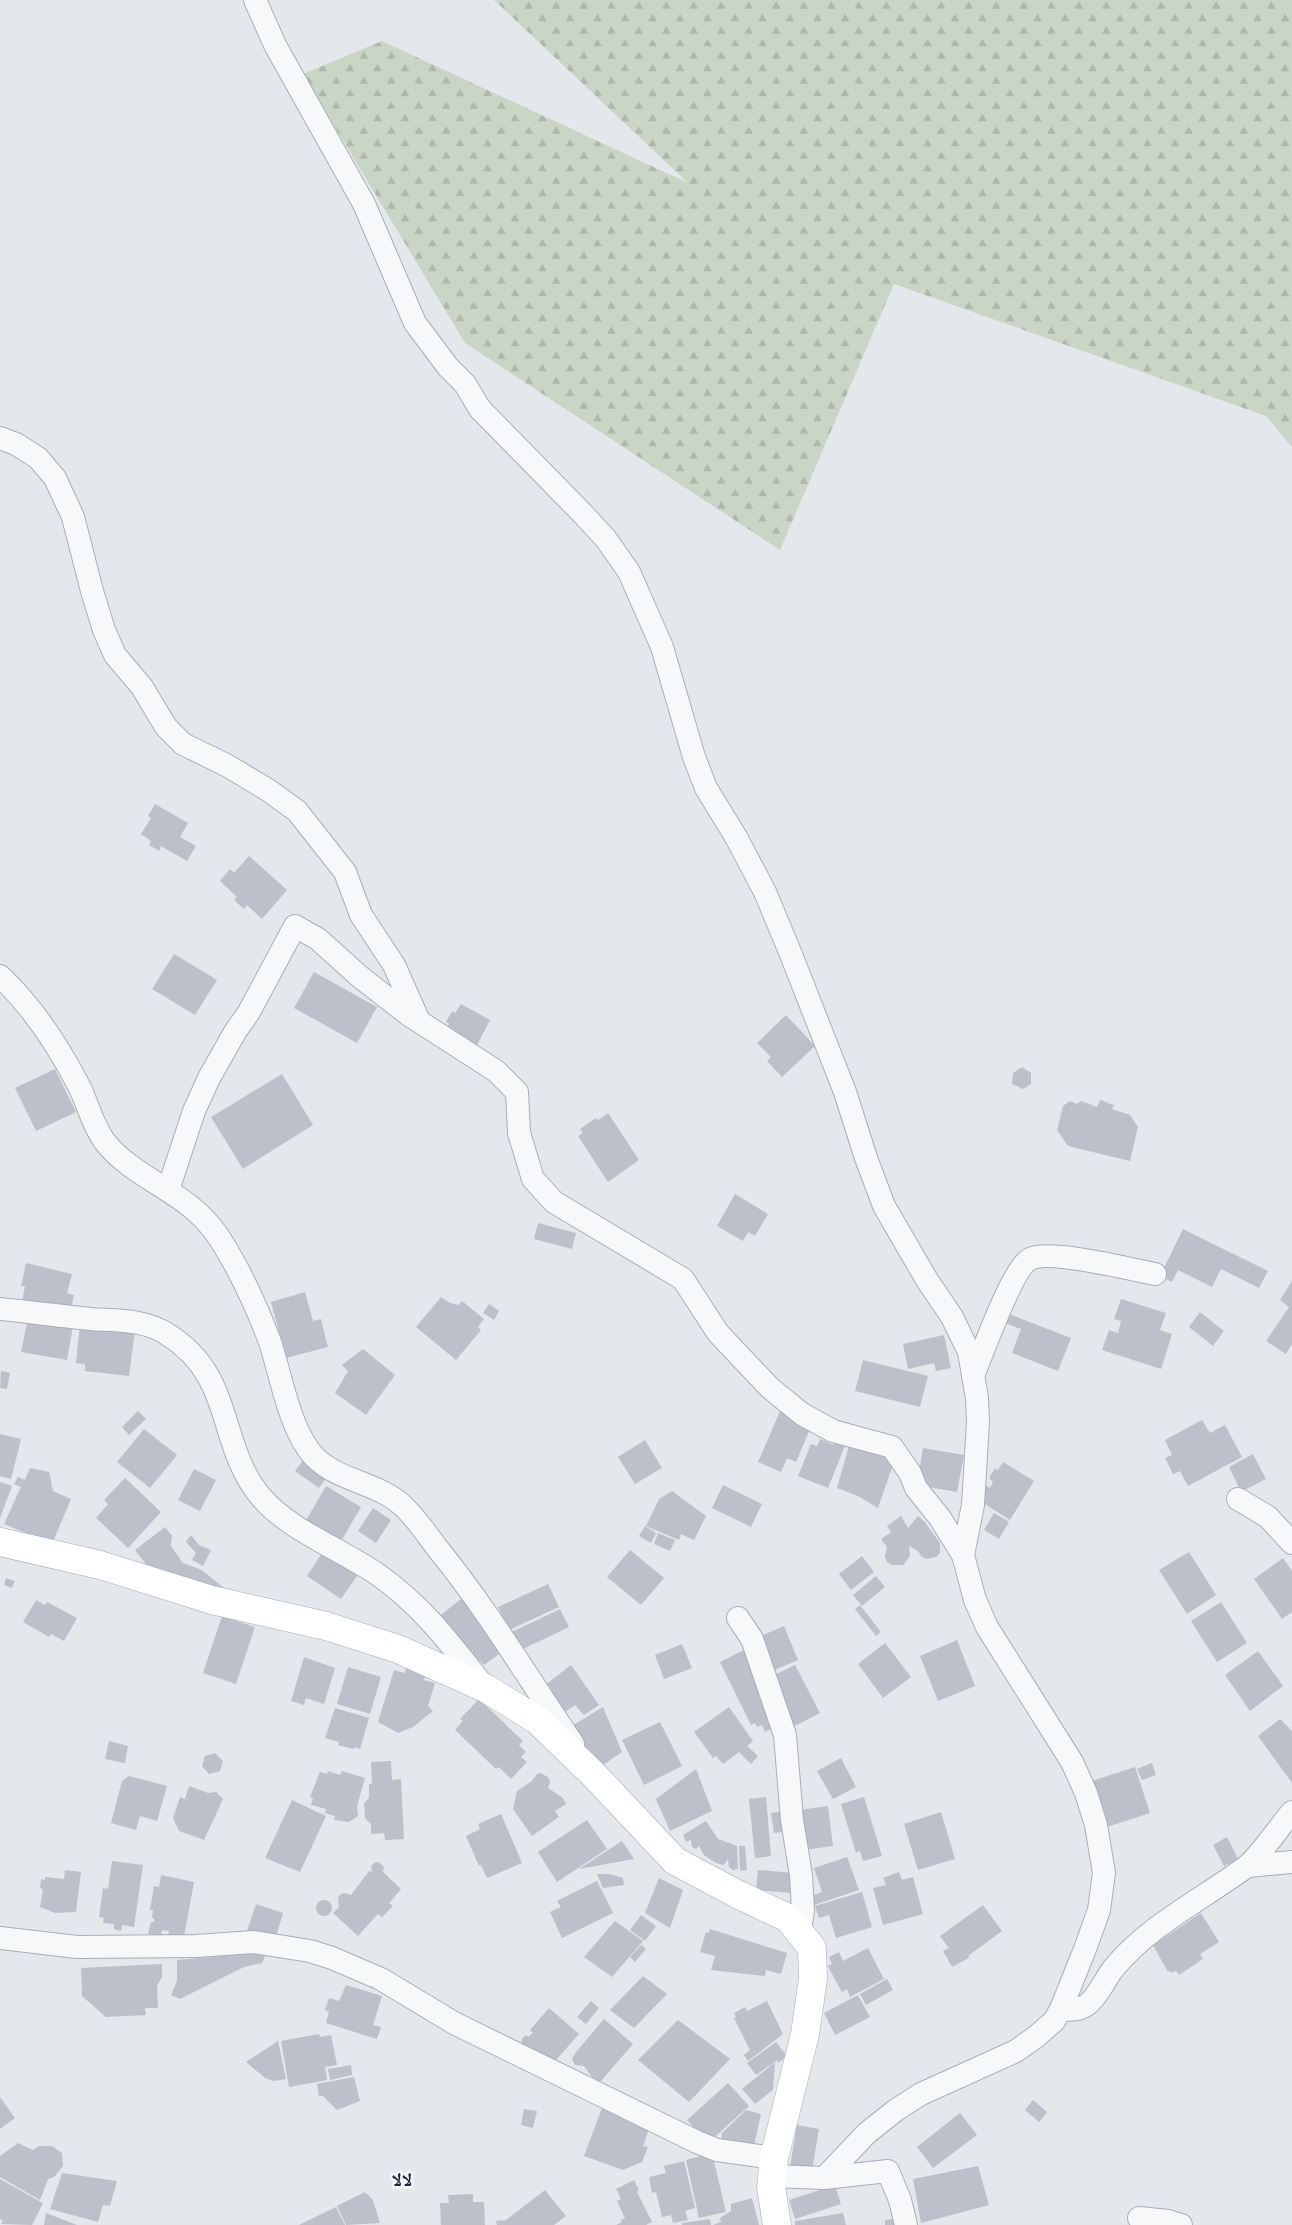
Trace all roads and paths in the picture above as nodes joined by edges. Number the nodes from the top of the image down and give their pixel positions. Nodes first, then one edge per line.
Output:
1 (254, 0) edge
2 (0, 438) edge
3 (0, 976) edge
4 (420, 1022) junction
5 (168, 1190) junction
6 (1155, 1274) dead end
7 (0, 1309) edge
8 (973, 1376) junction
9 (1238, 1499) dead end
10 (0, 1542) edge
11 (1292, 1543) edge
12 (963, 1555) junction
13 (738, 1618) dead end
14 (487, 1689) junction
15 (593, 1774) junction
16 (1292, 1812) edge
17 (1292, 1862) edge
18 (1248, 1866) junction
19 (800, 1931) junction
20 (0, 1938) edge
21 (1061, 2009) junction
22 (773, 2167) junction
23 (824, 2178) junction
24 (1139, 2218) dead end
25 (777, 2225) edge
26 (906, 2225) edge
27 (1181, 2225) edge

1 - 8 street
2 - 4 street
3 - 5 street
4 - 5 street
4 - 12 street
5 - 15 street
6 - 8 street
7 - 14 street
8 - 12 street
9 - 11 street
10 - 14 main road
12 - 21 street
13 - 19 street
14 - 15 main road
15 - 19 main road
16 - 18 street
17 - 18 street
18 - 21 street
19 - 22 main road
20 - 22 street
21 - 23 street
22 - 23 street
22 - 25 main road
23 - 26 street
24 - 27 street

